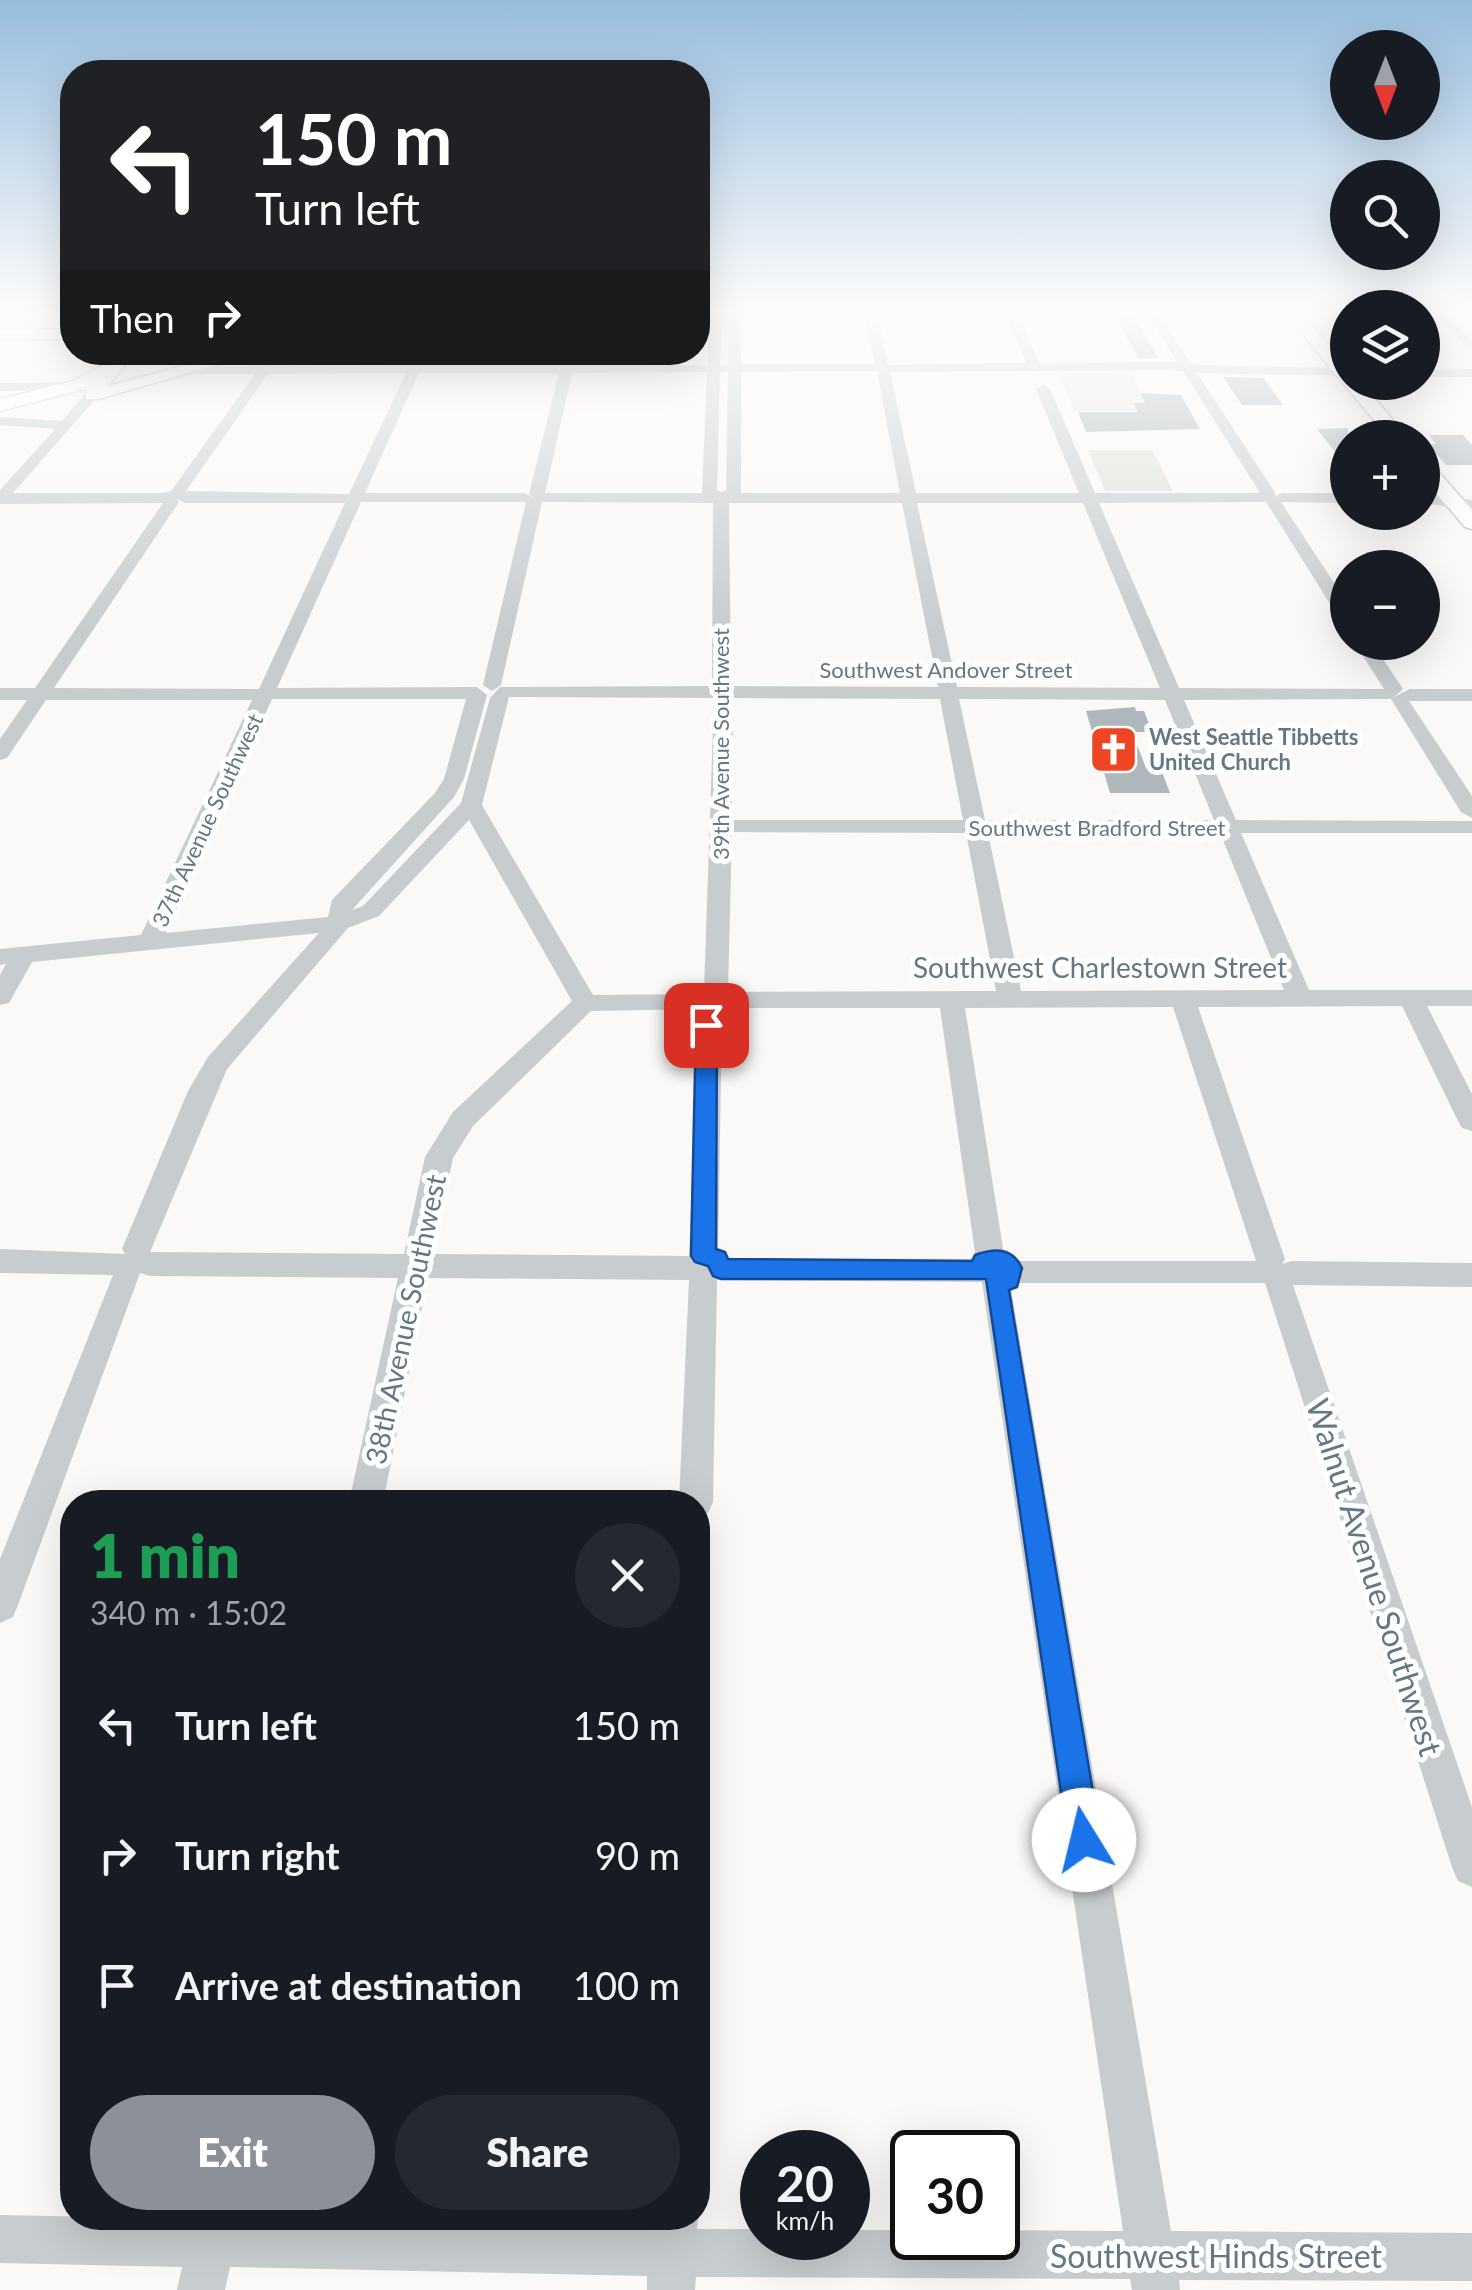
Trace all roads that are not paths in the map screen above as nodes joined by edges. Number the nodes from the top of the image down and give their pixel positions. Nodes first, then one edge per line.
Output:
1 (28, 418) edge
2 (231, 418) edge
3 (391, 418) edge
4 (554, 418) edge
5 (712, 418) edge
6 (735, 418) edge
7 (893, 418) edge
8 (1056, 418) edge
9 (1220, 418) edge
10 (70, 420) joint
11 (1440, 482) edge
12 (0, 498) edge
13 (174, 498) junction
14 (355, 498) junction
15 (535, 498) junction
16 (721, 498) junction
17 (908, 498) junction
18 (1088, 498) junction
19 (1271, 498) junction
20 (1330, 498) edge
21 (1463, 503) edge
22 (1472, 523) edge
23 (1330, 590) edge
24 (1375, 660) edge
25 (491, 692) junction
26 (722, 692) junction
27 (0, 694) edge
28 (41, 694) junction
29 (265, 694) junction
30 (947, 694) junction
31 (1172, 695) junction
32 (1397, 695) junction
33 (1472, 695) edge
34 (0, 754) edge
35 (471, 805) junction
36 (1472, 812) edge
37 (722, 826) junction
38 (974, 826) junction
39 (1228, 827) junction
40 (1472, 827) edge
41 (340, 923) junction
42 (151, 940) junction
43 (12, 955) edge
44 (0, 997) edge
45 (951, 997) junction
46 (1010, 997) junction
47 (1182, 997) junction
48 (1300, 998) junction
49 (1410, 998) junction
50 (1472, 998) edge
51 (712, 1001) junction
52 (585, 1003) junction
53 (1472, 1121) edge
54 (0, 1261) edge
55 (133, 1263) junction
56 (416, 1266) junction
57 (704, 1268) junction
58 (995, 1271) junction
59 (1274, 1273) junction
60 (1472, 1274) edge
61 (369, 1490) edge
62 (696, 1490) edge
63 (0, 1605) edge
64 (1472, 1867) edge
65 (0, 2239) edge
66 (209, 2251) edge
67 (673, 2253) edge
68 (1472, 2257) edge
69 (1153, 2273) edge

1 - 10 street
2 - 13 street
3 - 14 street, 37th Avenue Southwest
4 - 15 street
5 - 16 street, 39th Avenue Southwest
6 - 16 street, 39th Avenue Southwest
7 - 17 street
8 - 18 street
9 - 19 street
10 - 12 street
11 - 21 main road
12 - 13 street
13 - 14 street
13 - 28 street
14 - 15 street
14 - 29 street, 37th Avenue Southwest
15 - 16 street
15 - 25 street
16 - 17 street
16 - 26 street, 39th Avenue Southwest
17 - 18 street
17 - 30 street
18 - 19 street
18 - 31 street
19 - 20 street
19 - 23 street
21 - 22 main road
24 - 32 street
25 - 26 street, Southwest Andover Street
25 - 29 street, Southwest Andover Street
25 - 35 street
25 - 41 street
26 - 30 street, Southwest Andover Street
26 - 37 street, 39th Avenue Southwest
27 - 28 street, Southwest Andover Street
28 - 29 street, Southwest Andover Street
28 - 34 street
29 - 42 street, 37th Avenue Southwest
30 - 31 street, Southwest Andover Street
30 - 38 street
31 - 32 street, Southwest Andover Street
31 - 39 street
32 - 33 street, Southwest Andover Street
32 - 36 street
35 - 41 street
35 - 52 street
37 - 38 street, Southwest Bradford Street
37 - 51 street, 39th Avenue Southwest
38 - 39 street, Southwest Bradford Street
38 - 46 street
39 - 40 street, Southwest Bradford Street
39 - 48 street
41 - 42 street
41 - 55 street
42 - 43 street
43 - 44 street
45 - 46 street, Southwest Charlestown Street
45 - 51 street, Southwest Charlestown Street
45 - 58 street
46 - 47 street, Southwest Charlestown Street
47 - 48 street, Southwest Charlestown Street
47 - 59 street, Walnut Avenue Southwest
48 - 49 street, Southwest Charlestown Street
49 - 50 street, Southwest Charlestown Street
49 - 53 street
51 - 52 street, Southwest Charlestown Street
51 - 57 street, 39th Avenue Southwest
52 - 56 street, 38th Avenue Southwest
54 - 55 street
55 - 56 street
55 - 63 street
56 - 57 street
56 - 61 street, 38th Avenue Southwest
57 - 58 street
57 - 62 street, 39th Avenue Southwest
58 - 59 street
58 - 69 street
59 - 60 street
59 - 64 street, Walnut Avenue Southwest
65 - 66 street, Southwest Hinds Street
66 - 67 street, Southwest Hinds Street
67 - 69 street, Southwest Hinds Street
68 - 69 street, Southwest Hinds Street

